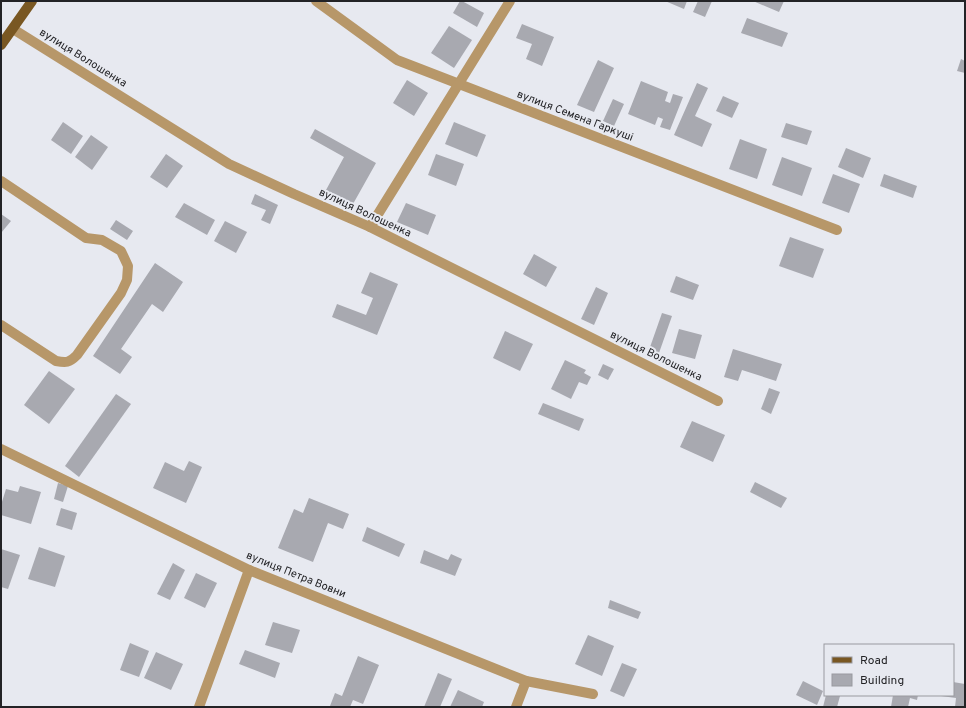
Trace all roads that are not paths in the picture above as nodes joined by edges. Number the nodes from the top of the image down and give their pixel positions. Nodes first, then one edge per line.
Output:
1 (32, 1) edge
2 (316, 1) edge
3 (510, 1) edge
4 (13, 29) junction
5 (1, 45) edge
6 (459, 84) junction
7 (1, 181) edge
8 (370, 227) junction
9 (837, 230) dead end
10 (1, 325) edge
11 (718, 401) dead end
12 (1, 449) edge
13 (249, 570) junction
14 (526, 681) junction
15 (593, 694) dead end
16 (199, 707) edge
17 (516, 707) edge

1 - 4 main road
2 - 6 street, вулиця Семена Гаркуші
3 - 6 street
4 - 5 main road
4 - 8 street, вулиця Волошенка
6 - 8 street
6 - 9 street, вулиця Семена Гаркуші
7 - 10 street
8 - 11 street, вулиця Волошенка
12 - 13 street, вулиця Петра Вовни
13 - 14 street, вулиця Петра Вовни
13 - 16 street
14 - 15 street, вулиця Петра Вовни
14 - 17 street

